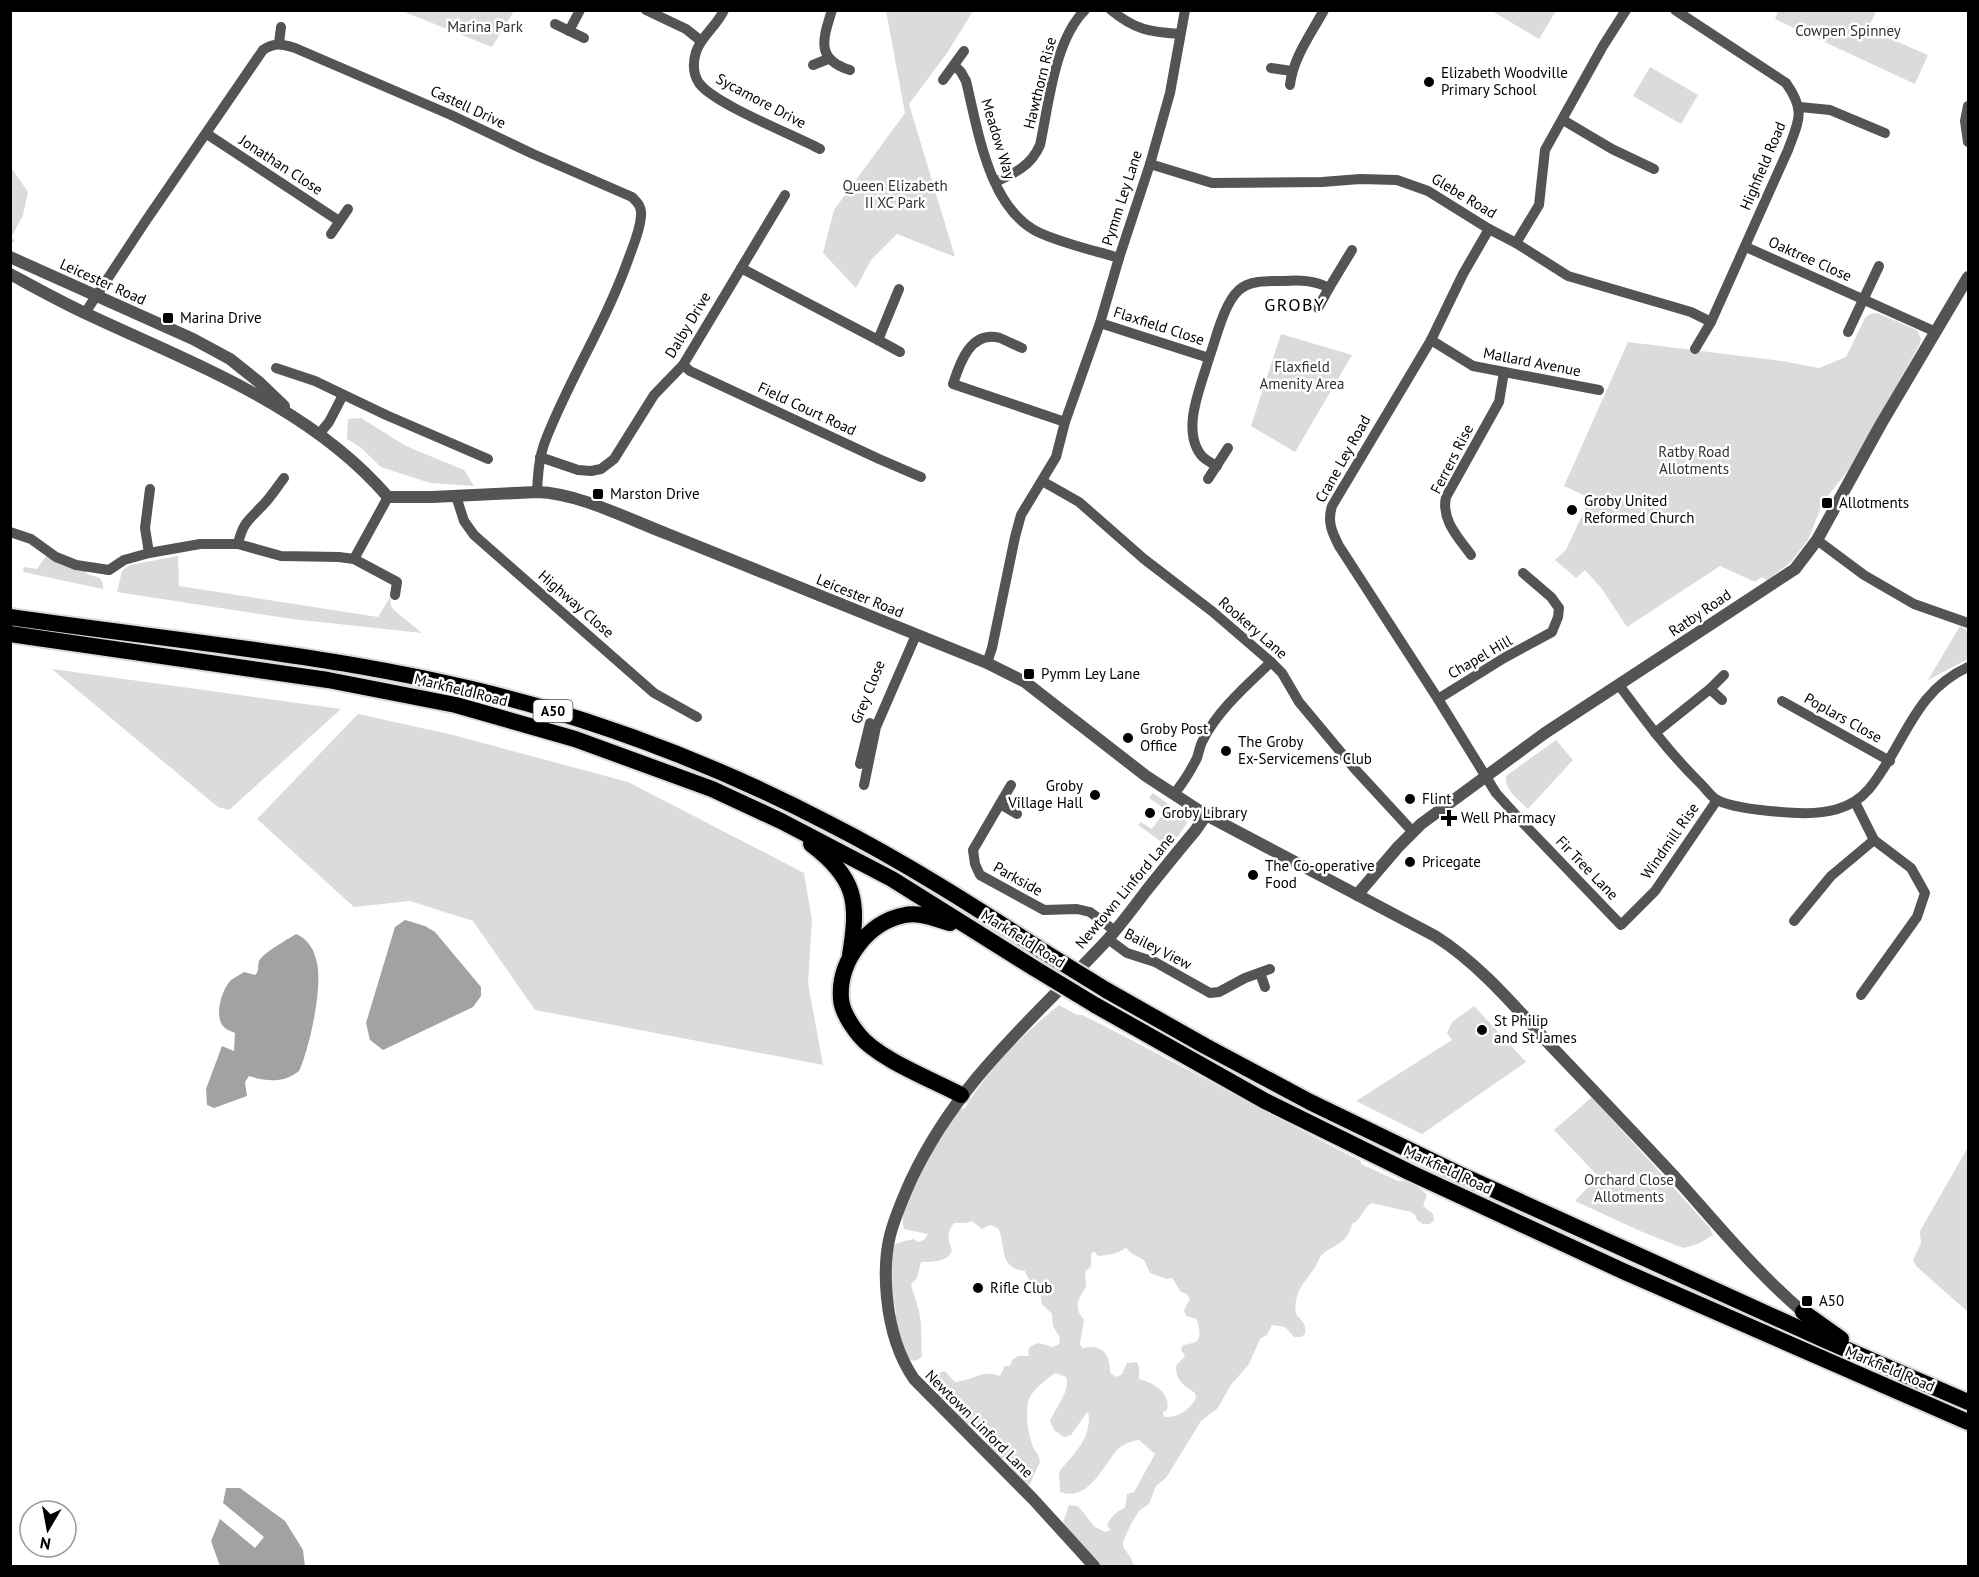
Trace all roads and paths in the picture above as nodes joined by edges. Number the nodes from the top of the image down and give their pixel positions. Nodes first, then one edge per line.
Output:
1 (580, 10) edge
2 (646, 10) edge
3 (724, 10) edge
4 (832, 10) edge
5 (1085, 10) edge
6 (1111, 10) edge
7 (1185, 10) edge
8 (1324, 10) edge
9 (1626, 10) edge
10 (1675, 10) edge
11 (555, 24) dead end
12 (281, 27) dead end
13 (569, 31) junction
14 (1180, 34) junction
15 (584, 38) dead end
16 (701, 40) junction
17 (279, 43) junction
18 (964, 51) dead end
19 (828, 59) junction
20 (813, 65) dead end
21 (954, 65) junction
22 (1271, 68) dead end
23 (850, 70) dead end
24 (1292, 72) junction
25 (943, 80) dead end
26 (1290, 85) dead end
27 (1968, 105) edge
28 (1800, 107) junction
29 (1563, 120) junction
30 (1885, 133) dead end
31 (207, 134) junction
32 (1968, 142) edge
33 (820, 149) dead end
34 (1150, 164) junction
35 (1654, 169) dead end
36 (995, 182) junction
37 (785, 195) dead end
38 (348, 209) dead end
39 (339, 221) junction
40 (1489, 229) junction
41 (331, 234) dead end
42 (1516, 243) junction
43 (1746, 247) junction
44 (1353, 250) dead end
45 (10, 257) edge
46 (1119, 258) junction
47 (1879, 267) dead end
48 (741, 268) junction
49 (10, 274) edge
50 (1968, 277) edge
51 (1329, 288) junction
52 (899, 289) dead end
53 (96, 296) junction
54 (1862, 298) junction
55 (1318, 308) dead end
56 (85, 313) junction
57 (1711, 322) junction
58 (1100, 323) junction
59 (1848, 332) dead end
60 (1936, 332) junction
61 (878, 340) junction
62 (1431, 340) junction
63 (1022, 348) dead end
64 (1695, 349) dead end
65 (900, 352) dead end
66 (1209, 358) junction
67 (230, 359) junction
68 (683, 365) junction
69 (276, 368) dead end
70 (1504, 372) junction
71 (217, 374) junction
72 (249, 374) junction
73 (240, 387) junction
74 (1599, 390) dead end
75 (343, 395) junction
76 (298, 419) junction
77 (1065, 422) junction
78 (320, 433) junction
79 (1228, 448) dead end
80 (540, 457) junction
81 (488, 459) dead end
82 (1217, 466) junction
83 (921, 477) dead end
84 (284, 478) dead end
85 (1208, 479) dead end
86 (1042, 481) junction
87 (150, 489) dead end
88 (537, 492) junction
89 (456, 496) junction
90 (388, 497) junction
91 (10, 532) edge
92 (1817, 540) junction
93 (238, 544) junction
94 (149, 553) junction
95 (1471, 555) dead end
96 (354, 560) junction
97 (1523, 573) dead end
98 (395, 595) dead end
99 (10, 617) edge
100 (1968, 622) edge
101 (10, 634) edge
102 (912, 634) junction
103 (1271, 662) junction
104 (987, 663) junction
105 (1968, 668) edge
106 (1724, 675) dead end
107 (1619, 685) junction
108 (1710, 689) junction
109 (1438, 699) junction
110 (1722, 700) dead end
111 (1782, 701) dead end
112 (697, 717) dead end
113 (1655, 733) junction
114 (1890, 761) junction
115 (860, 764) dead end
116 (1485, 778) junction
117 (864, 784) dead end
118 (1011, 785) dead end
119 (1174, 794) junction
120 (1717, 800) junction
121 (1855, 802) junction
122 (1000, 804) junction
123 (1017, 814) dead end
124 (1206, 815) junction
125 (781, 821) junction
126 (1413, 832) junction
127 (1874, 840) junction
128 (1358, 895) junction
129 (1794, 921) dead end
130 (1621, 925) joint
131 (976, 931) junction
132 (1111, 935) junction
133 (849, 958) junction
134 (1264, 987) dead end
135 (1861, 995) dead end
136 (961, 1095) junction
137 (1803, 1312) joint
138 (1892, 1370) junction
139 (1968, 1402) edge
140 (1968, 1422) edge
141 (1094, 1566) edge

1 - 13 street
2 - 16 street
3 - 16 street, Sycamore Drive
4 - 19 street
5 - 36 street, Hawthorn Rise
6 - 14 street
7 - 14 street, Pymm Ley Lane
8 - 24 street
9 - 29 street
10 - 28 street, Highfield Road
11 - 13 street
12 - 17 street
13 - 15 street
14 - 34 street, Pymm Ley Lane
16 - 33 street, Sycamore Drive
17 - 31 street
17 - 80 street, Castell Drive
18 - 21 street
19 - 20 street
19 - 23 street
21 - 25 street
21 - 36 street, Meadow Way
22 - 24 street
24 - 26 street
27 - 32 street
28 - 30 street
28 - 43 street, Highfield Road
29 - 35 street
29 - 42 street
31 - 39 street, Jonathan Close
31 - 53 street
34 - 40 street, Glebe Road
34 - 46 street, Pymm Ley Lane
36 - 46 street, Meadow Way
37 - 48 street, Dalby Drive
38 - 39 street
39 - 41 street
40 - 42 street, Glebe Road
40 - 62 street, Crane Ley Road
42 - 57 street, Glebe Road
43 - 54 street, Oaktree Close
43 - 57 street, Highfield Road
44 - 51 street
45 - 53 street, Leicester Road
46 - 58 street, Pymm Ley Lane
47 - 54 street, Oaktree Close
48 - 61 street
48 - 68 street, Dalby Drive
49 - 56 street, Leicester Road
50 - 60 street, Ratby Road
51 - 55 street
51 - 66 street, Flaxfield Close
52 - 61 street
53 - 56 street
53 - 67 street, Leicester Road
54 - 59 street, Oaktree Close
54 - 60 street, Oaktree Close
56 - 71 street, Leicester Road
57 - 64 street, Highfield Road
58 - 66 street, Flaxfield Close
58 - 77 street, Pymm Ley Lane
60 - 92 street, Ratby Road
61 - 65 street
62 - 70 street, Mallard Avenue
62 - 109 street, Crane Ley Road
63 - 77 street
66 - 82 street, Flaxfield Close
67 - 71 street
67 - 72 street, Leicester Road
68 - 80 street, Dalby Drive
68 - 83 street, Field Court Road
69 - 75 street
70 - 74 street, Mallard Avenue
70 - 95 street, Ferrers Rise
71 - 73 street, Leicester Road
72 - 73 street
72 - 76 street, Leicester Road
73 - 76 street, Leicester Road
75 - 78 street
75 - 81 street
76 - 78 street, Leicester Road
77 - 86 street, Pymm Ley Lane
78 - 90 street, Leicester Road
79 - 82 street
80 - 88 street
82 - 85 street
84 - 93 street
86 - 103 street, Rookery Lane
86 - 104 street, Pymm Ley Lane
87 - 94 street
88 - 89 street, Leicester Road
88 - 102 street, Leicester Road
89 - 90 street, Leicester Road
89 - 112 street, Highway Close
90 - 96 street
91 - 94 street
92 - 100 street
92 - 107 street, Ratby Road
93 - 94 street
93 - 96 street
96 - 98 street
97 - 109 street, Chapel Hill
99 - 138 highway, Markfield Road / A50, bridge
101 - 125 highway, Markfield Road / A50
102 - 104 street, Leicester Road
102 - 115 street, Grey Close
102 - 117 street
103 - 119 street
103 - 126 street, Rookery Lane
104 - 119 street, Leicester Road
105 - 114 street
106 - 108 street
107 - 113 street
107 - 116 street, Ratby Road
108 - 110 street
108 - 113 street
109 - 116 street
111 - 114 street, Poplars Close
113 - 120 street
114 - 121 street
116 - 126 street, Ratby Road
116 - 130 street, Fir Tree Lane
118 - 122 street, Parkside
119 - 124 street, Leicester Road
120 - 121 street
120 - 130 street, Windmill Rise
121 - 127 street
122 - 123 street
122 - 132 street, Parkside
124 - 128 street, Leicester Road
124 - 132 street, Newtown Linford Lane
125 - 131 highway, Markfield Road / A50
125 - 133 highway
126 - 128 street, Ratby Road
127 - 129 street
127 - 135 street
128 - 137 street
131 - 133 highway
131 - 140 highway, Markfield Road / A50, bridge
132 - 134 street, Bailey View
132 - 136 street, Newtown Linford Lane
133 - 136 highway
136 - 141 street, Newtown Linford Lane
137 - 138 highway
138 - 139 highway, Markfield Road / A50

